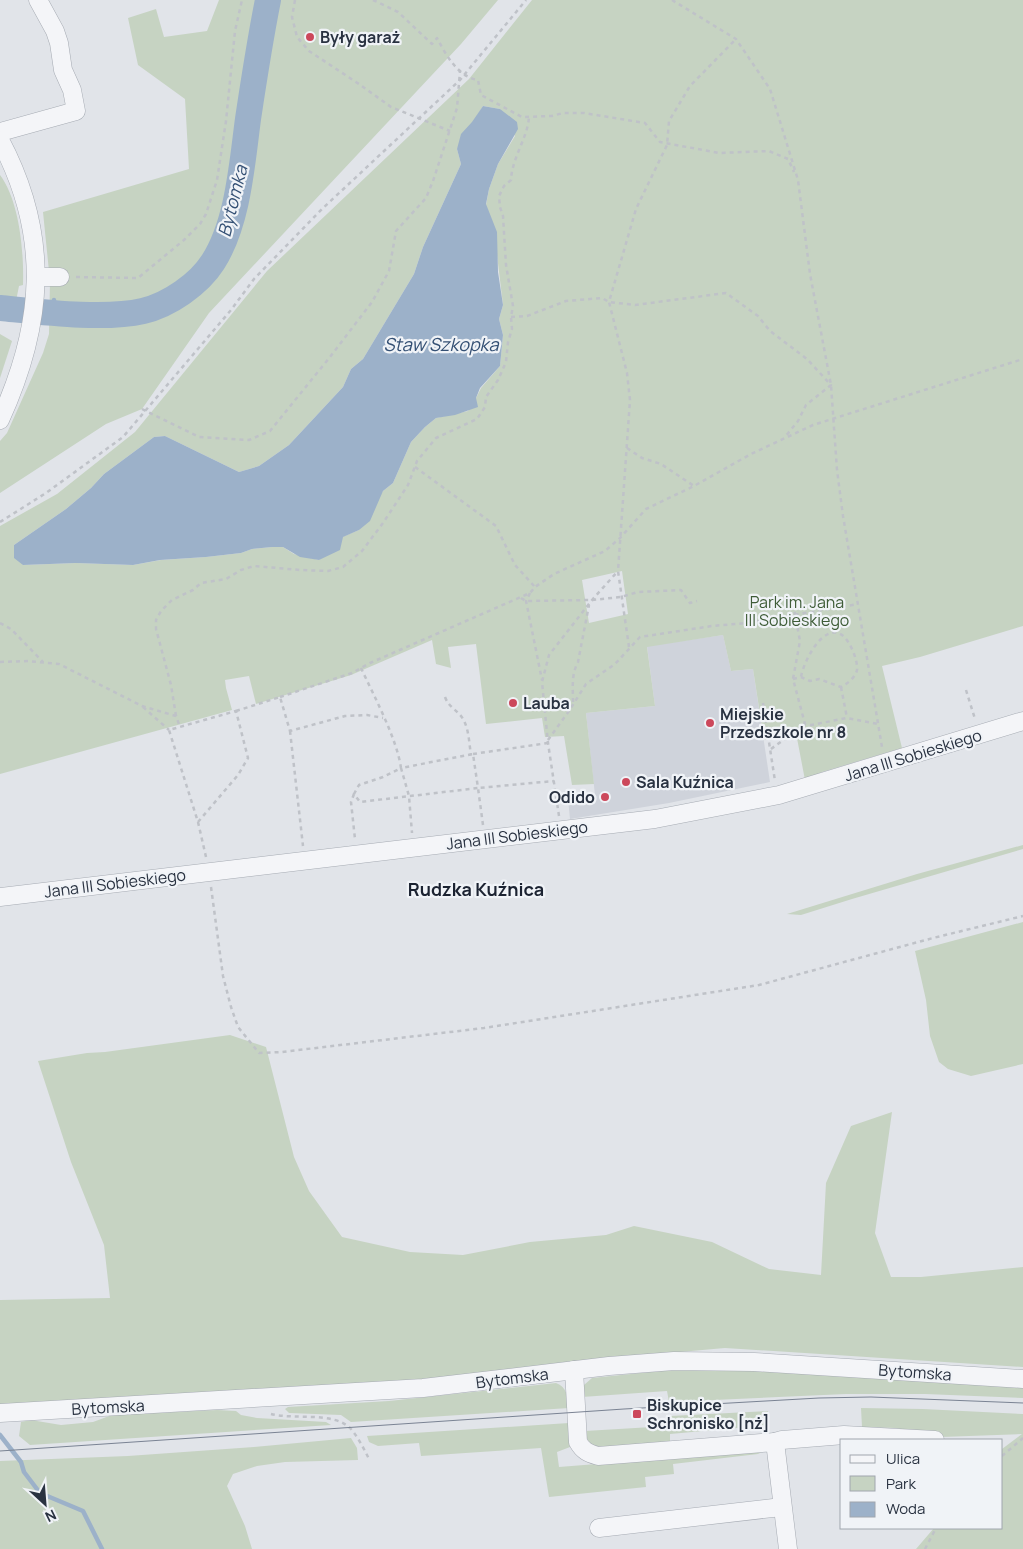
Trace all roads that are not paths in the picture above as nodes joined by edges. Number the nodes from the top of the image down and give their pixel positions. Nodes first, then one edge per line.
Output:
1 (38, 0) edge
2 (0, 132) edge
3 (0, 140) edge
4 (60, 277) road end
5 (36, 282) junction
6 (0, 420) edge
7 (1023, 721) edge
8 (0, 897) edge
9 (574, 1370) junction
10 (1023, 1379) edge
11 (0, 1413) edge
12 (920, 1439) edge
13 (775, 1442) junction
14 (782, 1507) junction
15 (598, 1528) dead end
16 (788, 1549) edge

1 - 2 street
3 - 5 street
4 - 5 street
5 - 6 street
7 - 8 street, Jana III Sobieskiego
9 - 10 street, Bytomska
9 - 11 street, Bytomska
9 - 13 street
12 - 13 street
13 - 14 street
14 - 15 street
14 - 16 street

